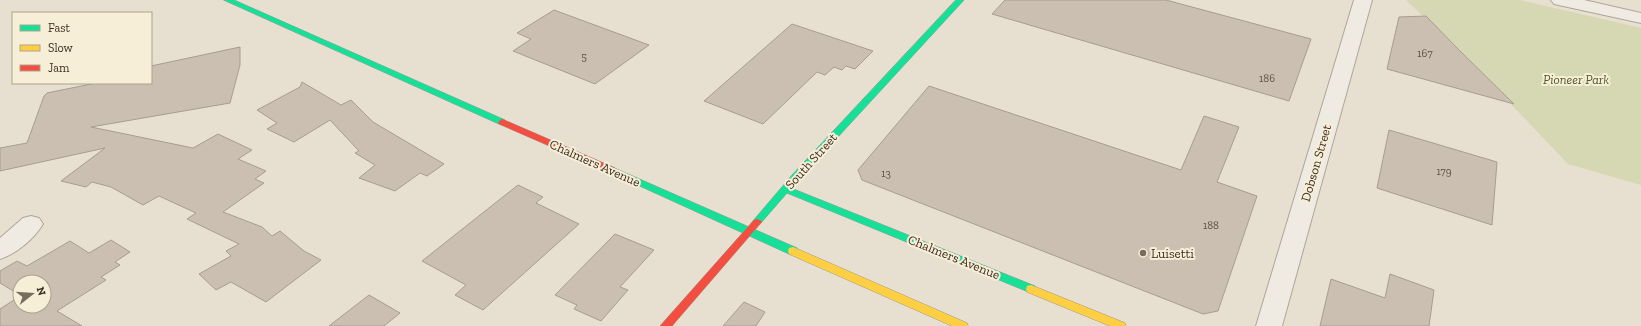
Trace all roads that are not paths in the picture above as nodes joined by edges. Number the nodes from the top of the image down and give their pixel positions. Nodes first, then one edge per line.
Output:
1 (228, 0) edge
2 (960, 0) edge
3 (1363, 0) edge
4 (1560, 0) edge
5 (1641, 18) edge
6 (786, 189) junction
7 (31, 224) dead end
8 (750, 232) junction
9 (0, 250) edge
10 (665, 326) edge
11 (962, 326) edge
12 (1121, 326) edge
13 (1269, 326) edge

1 - 8 street, Chalmers Avenue
2 - 6 street, South Street
3 - 13 street, Dobson Street
4 - 5 street
6 - 8 street, South Street
6 - 12 street, Chalmers Avenue
7 - 9 street
8 - 10 street, South Street
8 - 11 street, Chalmers Avenue

